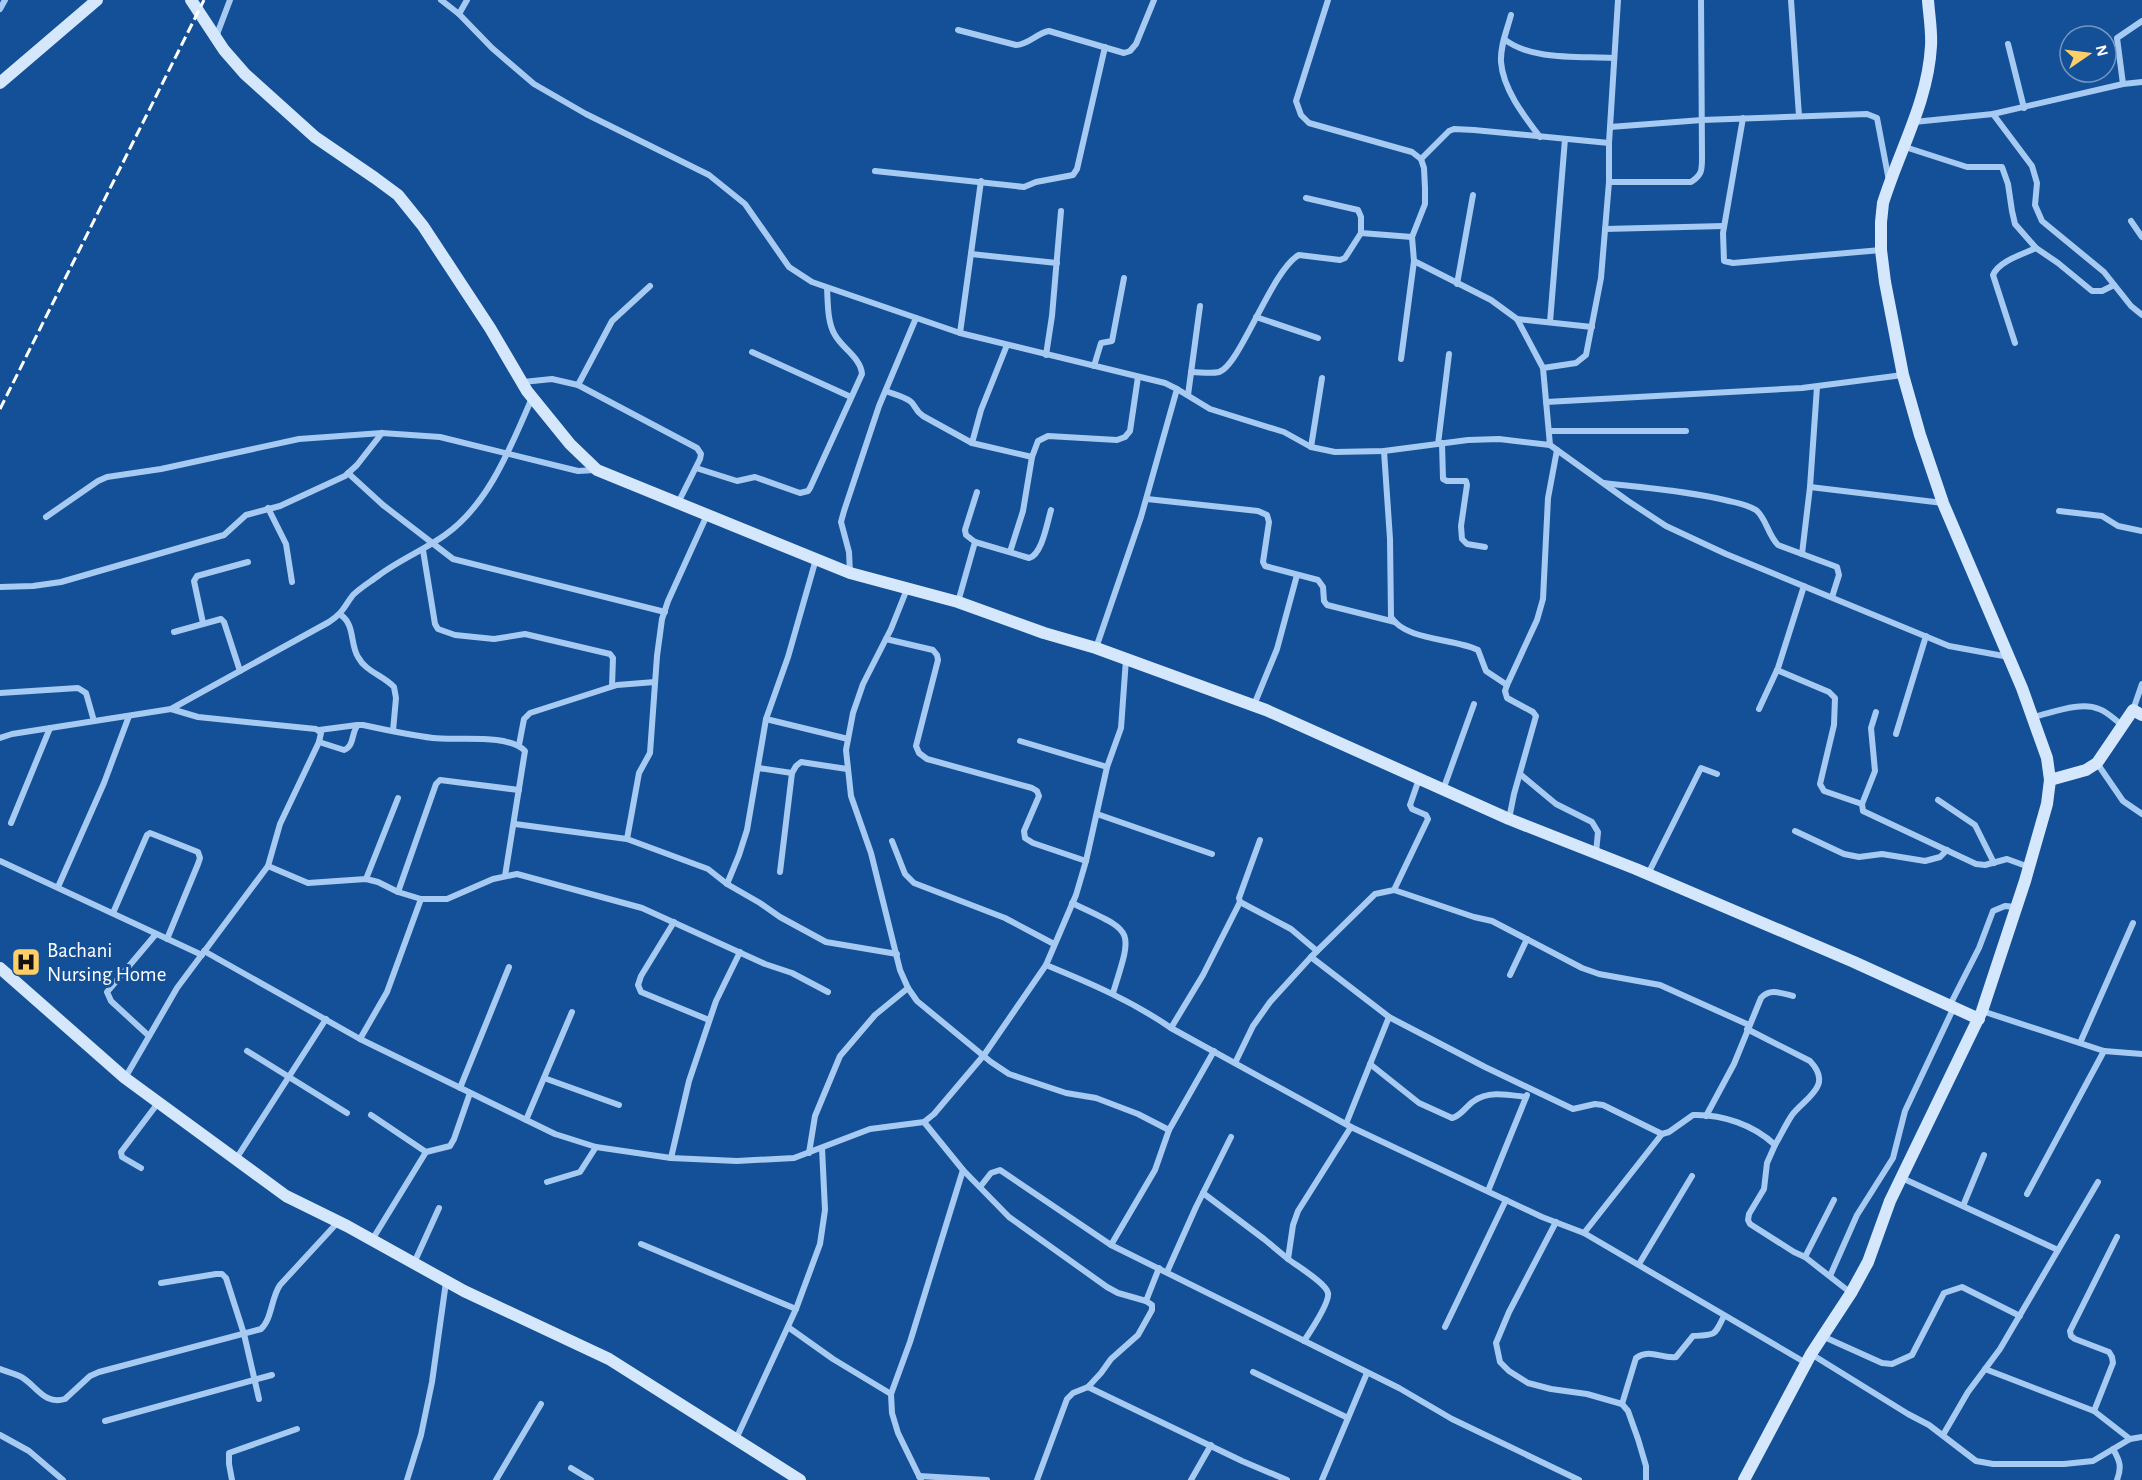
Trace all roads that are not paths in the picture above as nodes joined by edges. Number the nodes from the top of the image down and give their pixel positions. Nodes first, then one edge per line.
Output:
1 (97, 0) edge
2 (191, 0) edge
3 (230, 0) edge
4 (441, 0) edge
5 (467, 0) edge
6 (1154, 0) edge
7 (1328, 0) edge
8 (1618, 0) edge
9 (1701, 0) edge
10 (1791, 0) edge
11 (1928, 0) edge
12 (459, 14) junction
13 (1511, 15) dead end
14 (2142, 21) edge
15 (958, 30) dead end
16 (216, 37) junction
17 (1504, 39) junction
18 (2008, 44) dead end
19 (1105, 47) junction
20 (1613, 58) junction
21 (2142, 82) edge
22 (0, 83) edge
23 (2123, 84) junction
24 (2024, 108) junction
25 (1993, 114) junction
26 (1799, 116) junction
27 (1743, 118) junction
28 (1702, 120) junction
29 (1914, 122) junction
30 (1610, 127) junction
31 (1540, 137) junction
32 (1565, 139) junction
33 (1609, 143) junction
34 (1905, 147) junction
35 (1421, 159) junction
36 (875, 171) dead end
37 (981, 182) junction
38 (1610, 182) junction
39 (1889, 184) junction
40 (1473, 195) dead end
41 (1306, 198) dead end
42 (1061, 211) dead end
43 (2131, 221) dead end
44 (1724, 226) junction
45 (1605, 229) junction
46 (1360, 233) junction
47 (1412, 237) junction
48 (2142, 237) edge
49 (2036, 248) junction
50 (1881, 250) junction
51 (971, 254) junction
52 (1414, 261) junction
53 (1057, 263) junction
54 (1124, 278) dead end
55 (1457, 284) junction
56 (2114, 285) junction
57 (650, 286) dead end
58 (827, 288) junction
59 (1200, 306) dead end
60 (2142, 315) edge
61 (916, 318) junction
62 (1256, 318) junction
63 (1517, 319) junction
64 (1550, 322) junction
65 (1592, 327) junction
66 (960, 333) junction
67 (1318, 338) dead end
68 (2014, 343) dead end
69 (1007, 345) junction
70 (752, 352) dead end
71 (1449, 354) dead end
72 (1046, 355) junction
73 (1401, 359) dead end
74 (1094, 366) junction
75 (1543, 368) junction
76 (1191, 372) junction
77 (1903, 375) junction
78 (1138, 377) junction
79 (1322, 378) dead end
80 (522, 382) junction
81 (578, 385) junction
82 (1816, 387) junction
83 (1177, 389) junction
84 (885, 391) junction
85 (1188, 395) junction
86 (532, 397) junction
87 (851, 398) junction
88 (1546, 402) junction
89 (1549, 431) junction
90 (1686, 431) dead end
91 (382, 434) junction
92 (1440, 443) junction
93 (972, 444) junction
94 (1550, 445) junction
95 (1311, 447) junction
96 (1557, 450) junction
97 (1384, 451) junction
98 (507, 455) junction
99 (1032, 457) junction
100 (696, 468) junction
101 (597, 470) junction
102 (348, 473) junction
103 (1603, 483) junction
104 (1810, 487) junction
105 (977, 492) dead end
106 (1147, 499) junction
107 (678, 503) junction
108 (1943, 503) junction
109 (268, 508) junction
110 (1051, 510) dead end
111 (2059, 511) dead end
112 (708, 514) junction
113 (46, 517) dead end
114 (2142, 531) edge
115 (975, 542) junction
116 (432, 544) junction
117 (1485, 547) dead end
118 (423, 550) junction
119 (1010, 552) junction
120 (1802, 554) junction
121 (816, 559) junction
122 (248, 562) dead end
123 (850, 573) junction
124 (1297, 575) junction
125 (292, 582) dead end
126 (1804, 586) junction
127 (0, 587) edge
128 (907, 589) junction
129 (1832, 597) junction
130 (958, 603) junction
131 (665, 612) junction
132 (341, 615) junction
133 (1395, 622) junction
134 (203, 623) junction
135 (174, 632) dead end
136 (1926, 636) junction
137 (886, 639) junction
138 (1096, 648) junction
139 (2009, 657) junction
140 (1126, 659) junction
141 (1777, 670) junction
142 (240, 671) junction
143 (655, 682) junction
144 (2142, 684) edge
145 (1507, 685) junction
146 (612, 686) junction
147 (0, 693) edge
148 (1474, 704) dead end
149 (1254, 705) junction
150 (171, 709) junction
151 (1759, 709) dead end
152 (1876, 712) dead end
153 (2138, 713) edge
154 (129, 716) junction
155 (2032, 717) junction
156 (766, 718) junction
157 (94, 721) junction
158 (358, 725) junction
159 (2122, 726) junction
160 (50, 728) junction
161 (319, 730) junction
162 (393, 731) junction
163 (1896, 734) dead end
164 (0, 738) edge
165 (848, 739) junction
166 (1020, 741) dead end
167 (319, 742) junction
168 (519, 745) junction
169 (2097, 763) junction
170 (1107, 767) junction
171 (758, 768) junction
172 (848, 769) junction
173 (792, 773) junction
174 (1520, 774) junction
175 (1717, 774) dead end
176 (1419, 779) junction
177 (2050, 780) junction
178 (519, 790) junction
179 (1443, 790) junction
180 (398, 798) dead end
181 (1938, 800) dead end
182 (1862, 804) junction
183 (1097, 814) junction
184 (2142, 814) edge
185 (1509, 819) junction
186 (11, 823) dead end
187 (514, 824) junction
188 (1795, 831) dead end
189 (627, 839) junction
190 (1260, 840) dead end
191 (892, 841) dead end
192 (1947, 850) junction
193 (1212, 854) dead end
194 (1596, 854) junction
195 (0, 861) edge
196 (1086, 861) junction
197 (1994, 863) junction
198 (268, 866) junction
199 (2029, 867) junction
200 (780, 872) dead end
201 (1648, 874) junction
202 (505, 876) junction
203 (366, 879) junction
204 (727, 884) junction
205 (58, 887) junction
206 (1394, 890) junction
207 (398, 892) junction
208 (421, 899) junction
209 (1240, 902) junction
210 (1072, 903) junction
211 (2016, 907) junction
212 (113, 913) junction
213 (674, 922) junction
214 (2133, 923) dead end
215 (156, 934) junction
216 (167, 939) junction
217 (1527, 939) junction
218 (1054, 945) junction
219 (1317, 951) junction
220 (740, 952) junction
221 (203, 953) junction
222 (897, 954) junction
223 (1311, 957) junction
224 (1046, 965) junction
225 (509, 967) dead end
226 (0, 968) edge
227 (1510, 975) dead end
228 (908, 988) junction
229 (828, 992) dead end
230 (1113, 993) junction
231 (1793, 996) dead end
232 (1952, 1005) junction
233 (572, 1012) dead end
234 (1981, 1015) junction
235 (1389, 1017) junction
236 (326, 1019) junction
237 (709, 1020) junction
238 (1748, 1027) junction
239 (1171, 1028) junction
240 (149, 1036) junction
241 (360, 1039) junction
242 (2080, 1042) junction
243 (248, 1051) dead end
244 (1214, 1051) junction
245 (2104, 1051) junction
246 (2142, 1054) edge
247 (984, 1055) junction
248 (1235, 1063) junction
249 (1370, 1064) junction
250 (289, 1077) junction
251 (125, 1078) junction
252 (544, 1078) junction
253 (460, 1088) junction
254 (1529, 1089) junction
255 (470, 1093) junction
256 (1526, 1097) junction
257 (158, 1102) junction
258 (619, 1106) dead end
259 (347, 1113) dead end
260 (371, 1115) dead end
261 (1706, 1116) junction
262 (526, 1120) junction
263 (924, 1122) junction
264 (1348, 1125) junction
265 (1169, 1130) junction
266 (1662, 1134) junction
267 (1232, 1137) dead end
268 (1775, 1145) junction
269 (596, 1147) junction
270 (822, 1148) junction
271 (426, 1152) junction
272 (809, 1153) junction
273 (1984, 1155) dead end
274 (671, 1158) junction
275 (237, 1159) junction
276 (141, 1168) dead end
277 (963, 1170) junction
278 (1692, 1176) dead end
279 (1902, 1178) junction
280 (547, 1182) dead end
281 (2098, 1182) dead end
282 (980, 1187) junction
283 (1488, 1191) junction
284 (1203, 1193) junction
285 (2027, 1194) dead end
286 (1506, 1200) junction
287 (1834, 1200) dead end
288 (1963, 1206) junction
289 (439, 1208) dead end
290 (338, 1222) junction
291 (1556, 1222) junction
292 (1584, 1233) junction
293 (2117, 1237) dead end
294 (372, 1240) junction
295 (641, 1244) dead end
296 (1111, 1245) junction
297 (2058, 1250) junction
298 (1806, 1257) junction
299 (1287, 1259) junction
300 (414, 1263) junction
301 (1639, 1264) junction
302 (1159, 1268) junction
303 (1167, 1272) junction
304 (1830, 1276) junction
305 (447, 1282) junction
306 (160, 1283) dead end
307 (1851, 1293) junction
308 (1146, 1301) junction
309 (796, 1310) junction
310 (1724, 1316) junction
311 (2019, 1316) junction
312 (788, 1327) junction
313 (1445, 1327) dead end
314 (244, 1334) junction
315 (1822, 1336) junction
316 (1305, 1341) junction
317 (1809, 1359) junction
318 (0, 1369) edge
319 (1985, 1369) junction
320 (1253, 1372) dead end
321 (1367, 1373) junction
322 (272, 1375) dead end
323 (255, 1380) junction
324 (1088, 1387) junction
325 (891, 1394) junction
326 (259, 1399) dead end
327 (541, 1404) dead end
328 (1622, 1404) junction
329 (2094, 1411) junction
330 (1348, 1418) junction
331 (105, 1421) dead end
332 (297, 1429) dead end
333 (0, 1435) edge
334 (1943, 1435) junction
335 (2142, 1437) edge
336 (736, 1439) junction
337 (2130, 1439) junction
338 (1211, 1445) junction
339 (2112, 1449) junction
340 (571, 1468) dead end
341 (920, 1478) edge
342 (63, 1480) edge
343 (232, 1480) edge
344 (407, 1480) edge
345 (496, 1480) edge
346 (591, 1480) edge
347 (800, 1480) edge
348 (987, 1480) edge
349 (1037, 1480) edge
350 (1191, 1480) edge
351 (1287, 1480) edge
352 (1322, 1480) edge
353 (1579, 1480) edge
354 (1646, 1480) edge
355 (1744, 1480) edge
356 (2117, 1480) edge

1 - 22 street
2 - 16 street
3 - 16 street
4 - 12 street
5 - 12 street
6 - 19 street
7 - 35 street
8 - 20 street
9 - 28 street
10 - 26 street
11 - 29 street
12 - 58 street
13 - 17 street
14 - 23 street
15 - 19 street
16 - 80 street
17 - 20 street
17 - 31 street
18 - 24 street
19 - 37 street
20 - 30 street
21 - 23 street
23 - 24 street
24 - 25 street
25 - 29 street
25 - 56 street
26 - 27 street
26 - 39 street
27 - 28 street
27 - 44 street
28 - 30 street
28 - 38 street
29 - 34 street
30 - 33 street
31 - 32 street
31 - 35 street
32 - 33 street
32 - 64 street
33 - 38 street
34 - 39 street
34 - 49 street
35 - 47 street
36 - 37 street
37 - 51 street
38 - 45 street
39 - 50 street
40 - 55 street
41 - 46 street
42 - 53 street
43 - 48 street
44 - 45 street
44 - 50 street
45 - 65 street
46 - 47 street
46 - 62 street
47 - 52 street
49 - 56 street
49 - 68 street
50 - 77 street
51 - 53 street
51 - 66 street
52 - 55 street
52 - 73 street
53 - 72 street
54 - 74 street
55 - 63 street
56 - 60 street
57 - 81 street
58 - 61 street
58 - 87 street
59 - 76 street
61 - 66 street
61 - 84 street
62 - 67 street
62 - 76 street
63 - 64 street
63 - 75 street
64 - 65 street
65 - 75 street
66 - 69 street
69 - 72 street
69 - 93 street
70 - 87 street
71 - 92 street
72 - 74 street
74 - 78 street
75 - 88 street
76 - 85 street
77 - 82 street
77 - 108 street
78 - 83 street
78 - 99 street
79 - 95 street
80 - 81 street
80 - 86 street
81 - 100 street
82 - 88 street
82 - 104 street
83 - 85 street
83 - 106 street
84 - 93 street
84 - 123 street
85 - 95 street
86 - 98 street
86 - 101 street
87 - 100 street
88 - 89 street
89 - 90 street
89 - 94 street
91 - 98 street
91 - 102 street
91 - 113 street
92 - 94 street
92 - 97 street
92 - 117 street
93 - 99 street
94 - 96 street
95 - 97 street
96 - 103 street
96 - 145 street
97 - 133 street
98 - 101 street
98 - 116 street
99 - 119 street
100 - 107 street
101 - 107 street
102 - 109 street
102 - 116 street
103 - 120 street
103 - 126 street
104 - 108 street
104 - 120 street
105 - 115 street
106 - 124 street
106 - 138 street
107 - 112 street
108 - 139 street
109 - 125 street
109 - 127 street
110 - 119 street
111 - 114 street
112 - 121 street
112 - 131 street
115 - 119 street
115 - 130 street
116 - 118 street
116 - 131 street
118 - 132 street
118 - 146 street
120 - 129 street
121 - 123 street
121 - 156 street
122 - 134 street
123 - 128 street
124 - 133 street
124 - 149 street
126 - 129 street
126 - 141 street
128 - 130 street
128 - 137 street
129 - 136 street
130 - 138 street
131 - 143 street
132 - 142 street
132 - 162 street
133 - 145 street
134 - 135 street
134 - 142 street
136 - 139 street
136 - 163 street
137 - 165 street
137 - 196 street
138 - 140 street
139 - 155 street
140 - 149 street
140 - 170 street
141 - 151 street
141 - 182 street
142 - 150 street
143 - 146 street
143 - 189 street
144 - 153 street
145 - 174 street
146 - 168 street
147 - 157 street
148 - 179 street
149 - 176 street
150 - 154 street
150 - 161 street
152 - 182 street
153 - 159 street
154 - 157 street
154 - 205 street
155 - 159 street
155 - 177 street
156 - 165 street
156 - 171 street
157 - 160 street
158 - 161 street
158 - 162 street
158 - 167 street
159 - 169 street
160 - 164 street
160 - 186 street
161 - 167 street
162 - 168 street
165 - 172 street
166 - 170 street
167 - 198 street
168 - 178 street
169 - 177 street
169 - 184 street
170 - 183 street
171 - 173 street
171 - 204 street
172 - 173 street
172 - 222 street
173 - 200 street
174 - 185 street
174 - 194 street
175 - 201 street
176 - 179 street
176 - 206 street
177 - 199 street
178 - 187 street
178 - 207 street
179 - 185 street
180 - 203 street
181 - 197 street
182 - 192 street
183 - 193 street
183 - 196 street
185 - 194 street
187 - 189 street
187 - 202 street
188 - 192 street
189 - 204 street
190 - 209 street
191 - 218 street
192 - 197 street
194 - 201 street
195 - 205 street
196 - 210 street
197 - 199 street
198 - 203 street
198 - 221 street
199 - 211 street
201 - 232 street
202 - 208 street
202 - 213 street
203 - 207 street
204 - 222 street
205 - 212 street
206 - 217 street
206 - 219 street
207 - 208 street
208 - 241 street
209 - 219 street
209 - 239 street
210 - 218 street
210 - 230 street
211 - 232 street
211 - 234 street
212 - 215 street
212 - 216 street
213 - 220 street
213 - 237 street
214 - 242 street
215 - 216 street
215 - 240 street
216 - 221 street
217 - 227 street
217 - 238 street
218 - 224 street
219 - 223 street
220 - 229 street
220 - 237 street
221 - 236 street
221 - 240 street
222 - 228 street
223 - 235 street
223 - 248 street
224 - 230 street
224 - 247 street
225 - 253 street
226 - 251 street
228 - 247 street
228 - 272 street
230 - 239 street
231 - 238 street
232 - 234 street
232 - 304 street
233 - 252 street
234 - 242 street
234 - 279 street
235 - 249 street
235 - 254 street
236 - 241 street
236 - 250 street
237 - 274 street
238 - 261 street
238 - 268 street
239 - 244 street
240 - 251 street
241 - 253 street
242 - 245 street
243 - 250 street
244 - 248 street
244 - 265 street
245 - 246 street
245 - 285 street
247 - 263 street
247 - 265 street
248 - 264 street
249 - 256 street
249 - 264 street
250 - 259 street
250 - 275 street
251 - 257 street
252 - 258 street
252 - 262 street
253 - 255 street
254 - 256 street
254 - 266 street
255 - 262 street
255 - 271 street
256 - 283 street
257 - 275 street
257 - 276 street
260 - 271 street
261 - 266 street
261 - 268 street
262 - 269 street
263 - 270 street
263 - 277 street
264 - 283 street
264 - 299 street
265 - 296 street
266 - 292 street
267 - 284 street
268 - 298 street
269 - 274 street
269 - 280 street
270 - 272 street
270 - 309 street
271 - 294 street
272 - 274 street
273 - 288 street
275 - 290 street
277 - 282 street
277 - 325 street
278 - 301 street
279 - 288 street
279 - 307 street
281 - 297 street
282 - 296 street
282 - 308 street
283 - 286 street
284 - 299 street
284 - 303 street
286 - 291 street
286 - 313 street
287 - 298 street
288 - 297 street
289 - 300 street
290 - 294 street
290 - 314 street
291 - 292 street
291 - 328 street
292 - 301 street
293 - 329 street
294 - 300 street
295 - 309 street
296 - 302 street
297 - 311 street
298 - 304 street
299 - 316 street
300 - 305 street
301 - 310 street
302 - 303 street
302 - 308 street
303 - 316 street
304 - 307 street
305 - 336 street
305 - 344 street
306 - 314 street
307 - 315 street
308 - 324 street
309 - 312 street
310 - 317 street
310 - 328 street
311 - 315 street
311 - 319 street
312 - 325 street
312 - 336 street
314 - 318 street
314 - 323 street
315 - 317 street
316 - 321 street
317 - 334 street
317 - 355 street
319 - 329 street
319 - 334 street
320 - 330 street
321 - 330 street
321 - 353 street
322 - 323 street
323 - 326 street
323 - 331 street
324 - 338 street
324 - 349 street
325 - 341 street
327 - 345 street
328 - 354 street
329 - 337 street
330 - 352 street
332 - 343 street
333 - 342 street
334 - 339 street
335 - 337 street
336 - 347 street
337 - 339 street
338 - 350 street
338 - 351 street
339 - 356 street
340 - 346 street
341 - 348 street

